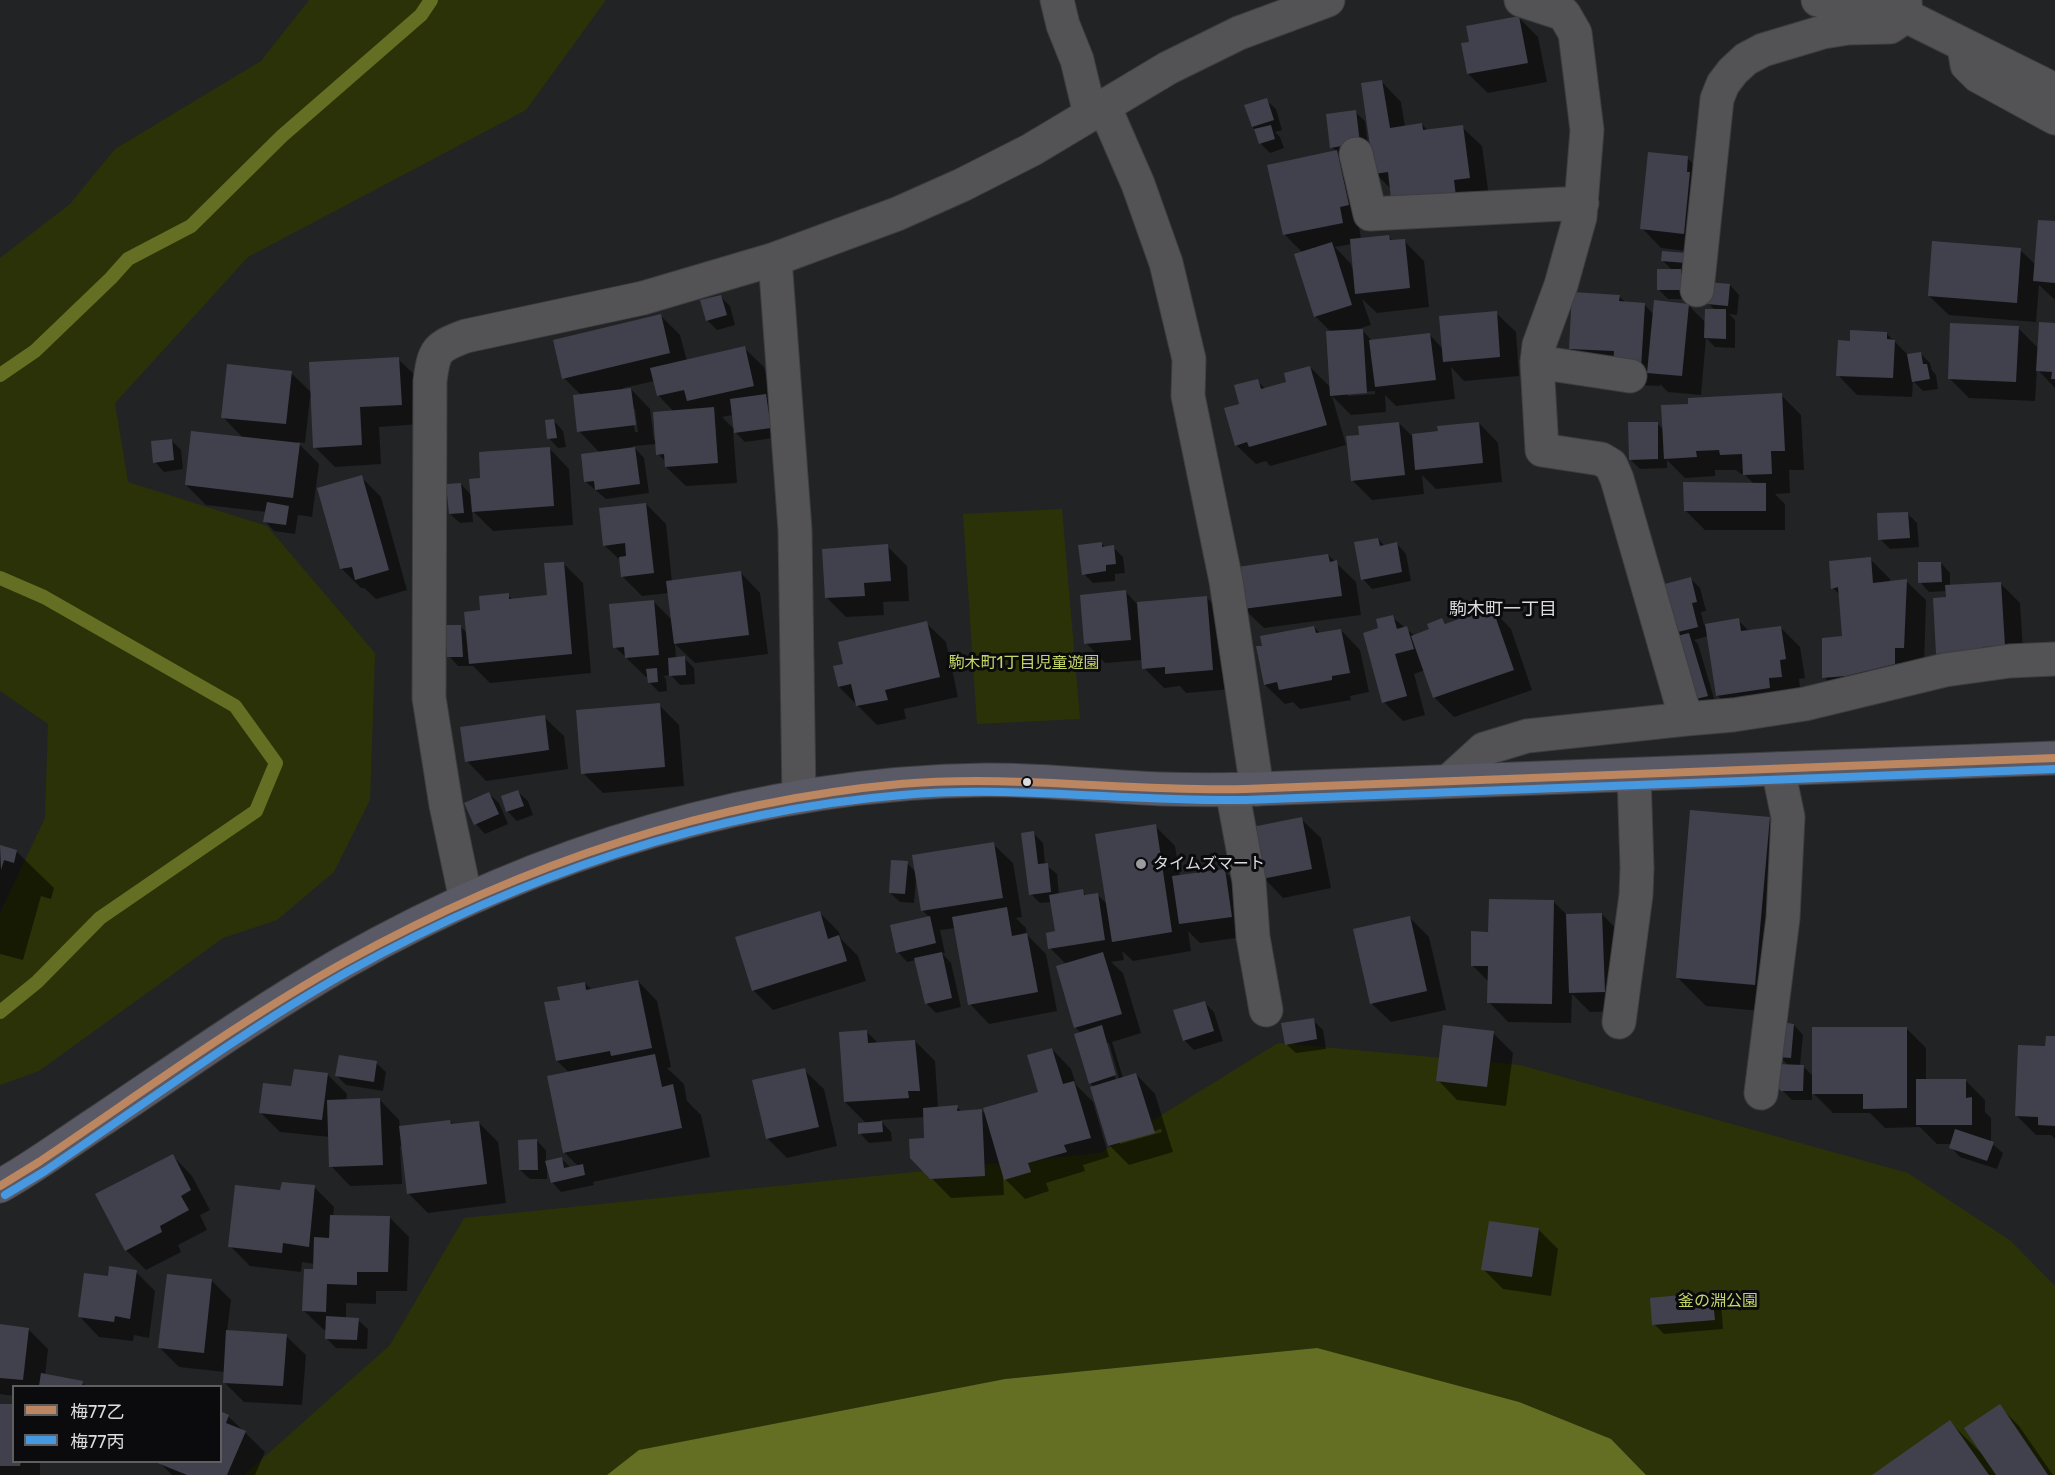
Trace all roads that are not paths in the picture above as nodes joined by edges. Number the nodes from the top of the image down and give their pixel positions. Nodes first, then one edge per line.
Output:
1 (1057, 0) edge
2 (1328, 0) edge
3 (1521, 0) edge
4 (1818, 0) edge
5 (1905, 8) edge
6 (1963, 44) junction
7 (2055, 90) edge
8 (1097, 110) junction
9 (2055, 118) edge
10 (1356, 154) dead end
11 (1582, 203) junction
12 (775, 259) junction
13 (1697, 290) dead end
14 (1537, 362) junction
15 (1630, 376) dead end
16 (2055, 659) edge
17 (1686, 718) junction
18 (2055, 758) edge
19 (1778, 769) junction
20 (1634, 775) junction
21 (1449, 781) junction
22 (1245, 790) junction
23 (799, 797) junction
24 (466, 900) junction
25 (1266, 1010) dead end
26 (1619, 1022) dead end
27 (1761, 1093) dead end
28 (0, 1186) edge

1 - 8 street
2 - 8 street
3 - 11 street
4 - 5 street
5 - 6 street
5 - 13 street
6 - 7 street
6 - 9 street
8 - 12 street
8 - 22 street
10 - 11 street
11 - 14 street
12 - 23 street
12 - 24 street
14 - 15 street
14 - 17 street
16 - 17 street
17 - 21 street
18 - 19 highway
19 - 20 highway
19 - 27 street
20 - 21 highway
20 - 26 street
21 - 22 highway
22 - 23 highway
22 - 25 street
23 - 24 highway
24 - 28 highway

